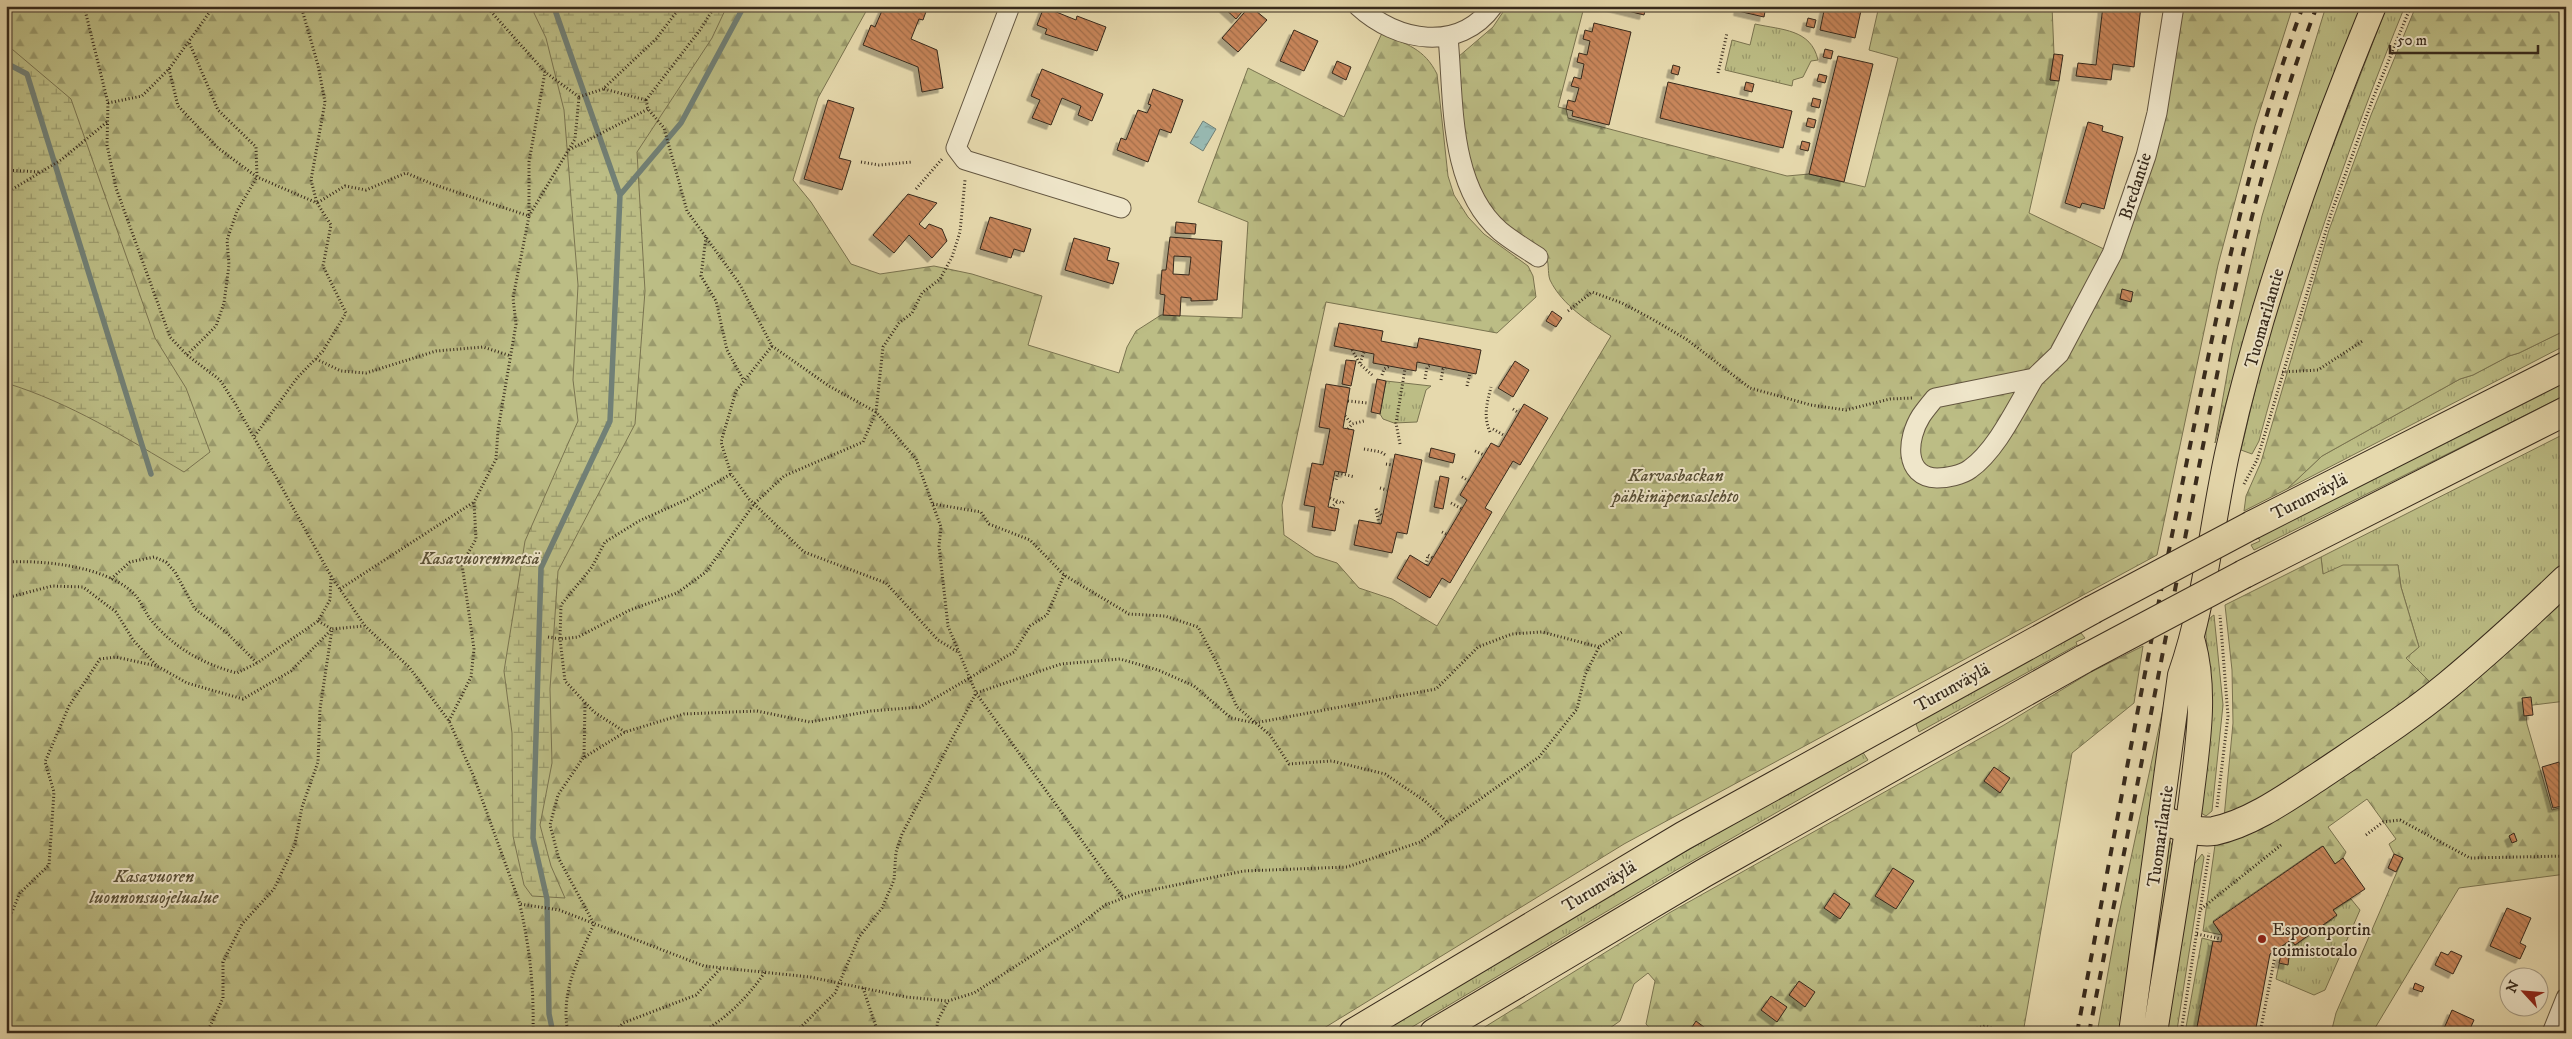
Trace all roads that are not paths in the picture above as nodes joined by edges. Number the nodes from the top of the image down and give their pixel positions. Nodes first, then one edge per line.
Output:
1 (1010, 6) edge
2 (1358, 6) edge
3 (1493, 6) edge
4 (2174, 6) edge
5 (2374, 6) edge
6 (1448, 36) junction
7 (1121, 208) dead end
8 (1538, 257) dead end
9 (2566, 366) edge
10 (2034, 378) junction
11 (2566, 411) edge
12 (2566, 579) edge
13 (2188, 826) junction
14 (2566, 998) edge
15 (1353, 1033) edge
16 (1434, 1033) edge
17 (2132, 1033) edge
18 (2155, 1033) edge
19 (2552, 1033) edge

1 - 7 street
2 - 6 street
3 - 6 street
4 - 10 street, Bredantie
5 - 13 main road, Tuomarilantie
6 - 8 street
9 - 15 highway, Turunväylä, bridge
10 - 10 street, Bredantie
11 - 16 highway, bridge
12 - 13 highway
13 - 17 main road, Tuomarilantie
13 - 18 main road, Tuomarilantie
14 - 19 street

